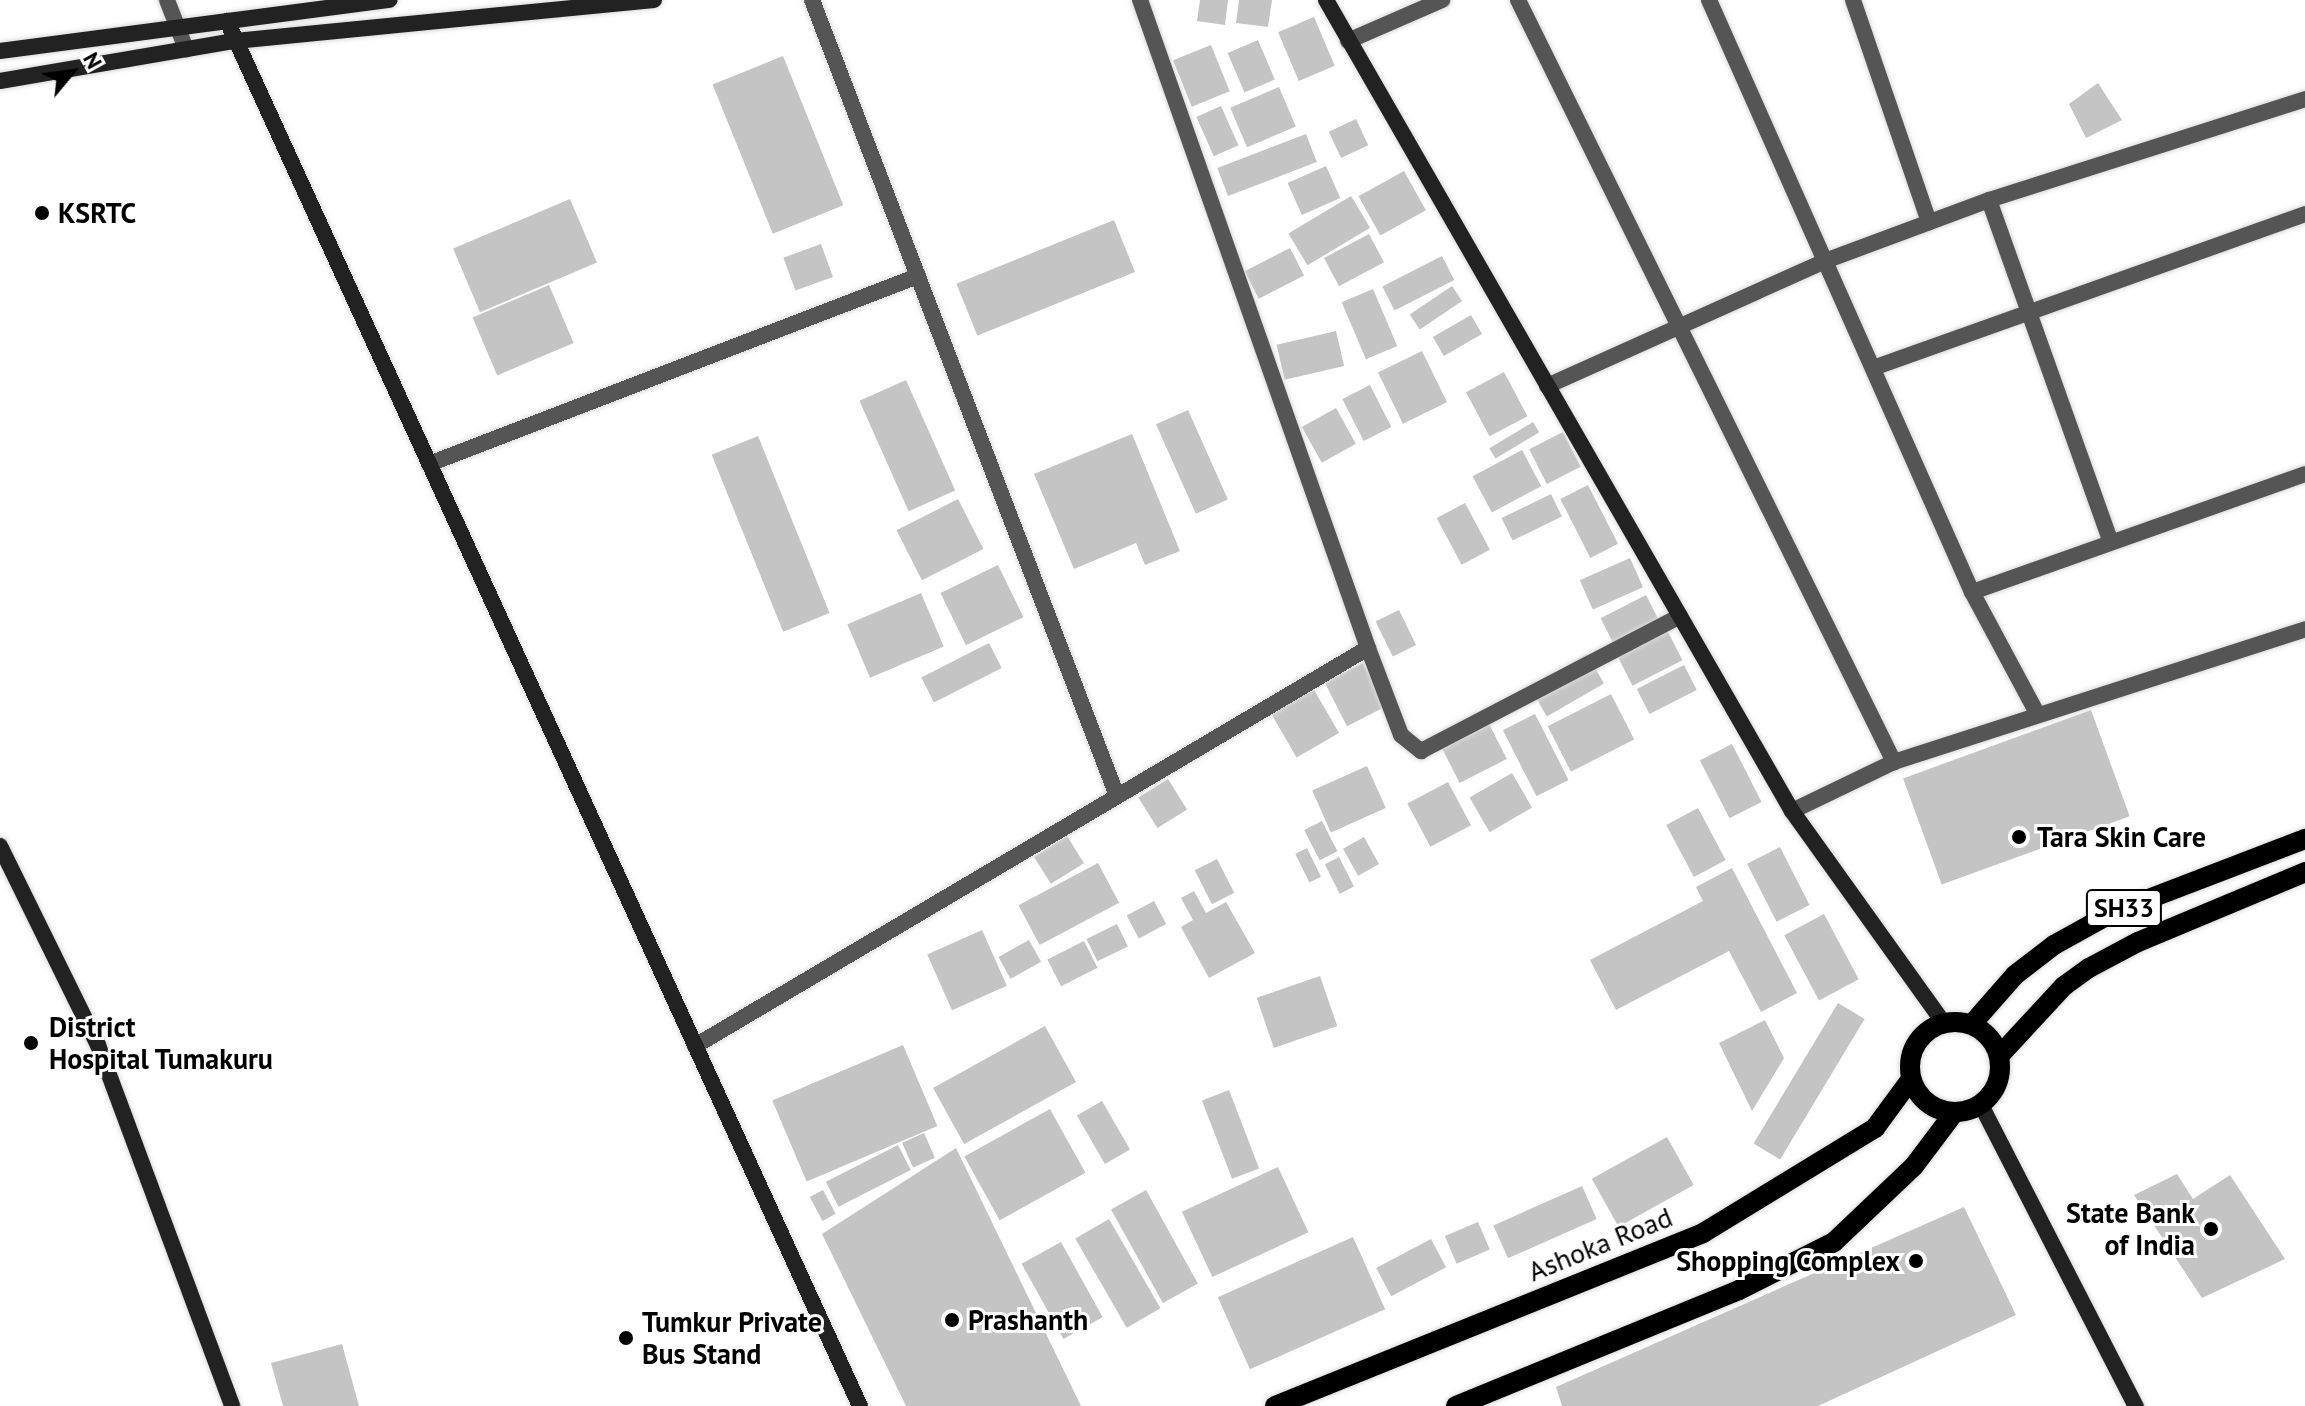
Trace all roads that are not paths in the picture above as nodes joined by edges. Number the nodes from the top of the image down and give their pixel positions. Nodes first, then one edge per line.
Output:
1 (167, 0) edge
2 (390, 0) edge
3 (654, 0) edge
4 (812, 0) edge
5 (1140, 0) edge
6 (1326, 0) edge
7 (1442, 0) edge
8 (1518, 0) edge
9 (1709, 0) edge
10 (1853, 0) edge
11 (364, 2) edge
12 (227, 21) junction
13 (178, 28) junction
14 (369, 30) junction
15 (235, 41) junction
16 (1348, 41) junction
17 (186, 49) junction
18 (0, 51) edge
19 (0, 81) edge
20 (2305, 99) edge
21 (1989, 200) junction
22 (2305, 214) edge
23 (1929, 222) junction
24 (1825, 261) junction
25 (918, 276) junction
26 (2028, 312) junction
27 (1676, 327) junction
28 (1873, 368) junction
29 (1547, 386) junction
30 (429, 464) junction
31 (2305, 474) edge
32 (2111, 542) junction
33 (1972, 592) junction
34 (1680, 616) junction
35 (2305, 629) edge
36 (1368, 648) junction
37 (2037, 713) junction
38 (1894, 762) junction
39 (1117, 796) junction
40 (1792, 811) junction
41 (2305, 839) edge
42 (0, 846) edge
43 (2305, 872) edge
44 (1943, 1022) junction
45 (1972, 1024) junction
46 (695, 1046) junction
47 (2000, 1055) junction
48 (1911, 1079) junction
49 (1981, 1105) junction
50 (1954, 1113) junction
51 (232, 1406) edge
52 (860, 1406) edge
53 (1275, 1406) edge
54 (1456, 1406) edge
55 (2136, 1406) edge

1 - 13 street
2 - 11 main road
3 - 14 main road
4 - 25 street
5 - 36 street
6 - 16 main road
7 - 16 street
8 - 27 street
9 - 24 street
10 - 23 street
11 - 12 main road
11 - 14 street
12 - 13 main road
12 - 15 main road
13 - 17 street
13 - 18 main road
14 - 15 main road
15 - 17 main road
15 - 30 main road
16 - 29 main road
17 - 19 main road
20 - 21 street
21 - 23 street
21 - 26 street
22 - 26 street
23 - 24 street
24 - 27 street
24 - 28 street
25 - 30 street
25 - 39 street
26 - 28 street
26 - 32 street
27 - 29 street
27 - 38 street
28 - 33 street
29 - 34 main road
30 - 46 main road
31 - 32 street
32 - 33 street
33 - 37 street
34 - 36 street
34 - 40 main road
35 - 37 street
36 - 39 street
37 - 38 street
38 - 40 street
39 - 46 street
40 - 44 main road
41 - 45 main road, SH33
42 - 51 main road
43 - 47 main road, SH33
44 - 45 main road
44 - 48 main road
45 - 47 main road
46 - 52 main road
47 - 49 main road, SH33
48 - 50 main road
48 - 53 main road, Ashoka Road
49 - 50 main road
49 - 55 main road
50 - 54 main road

